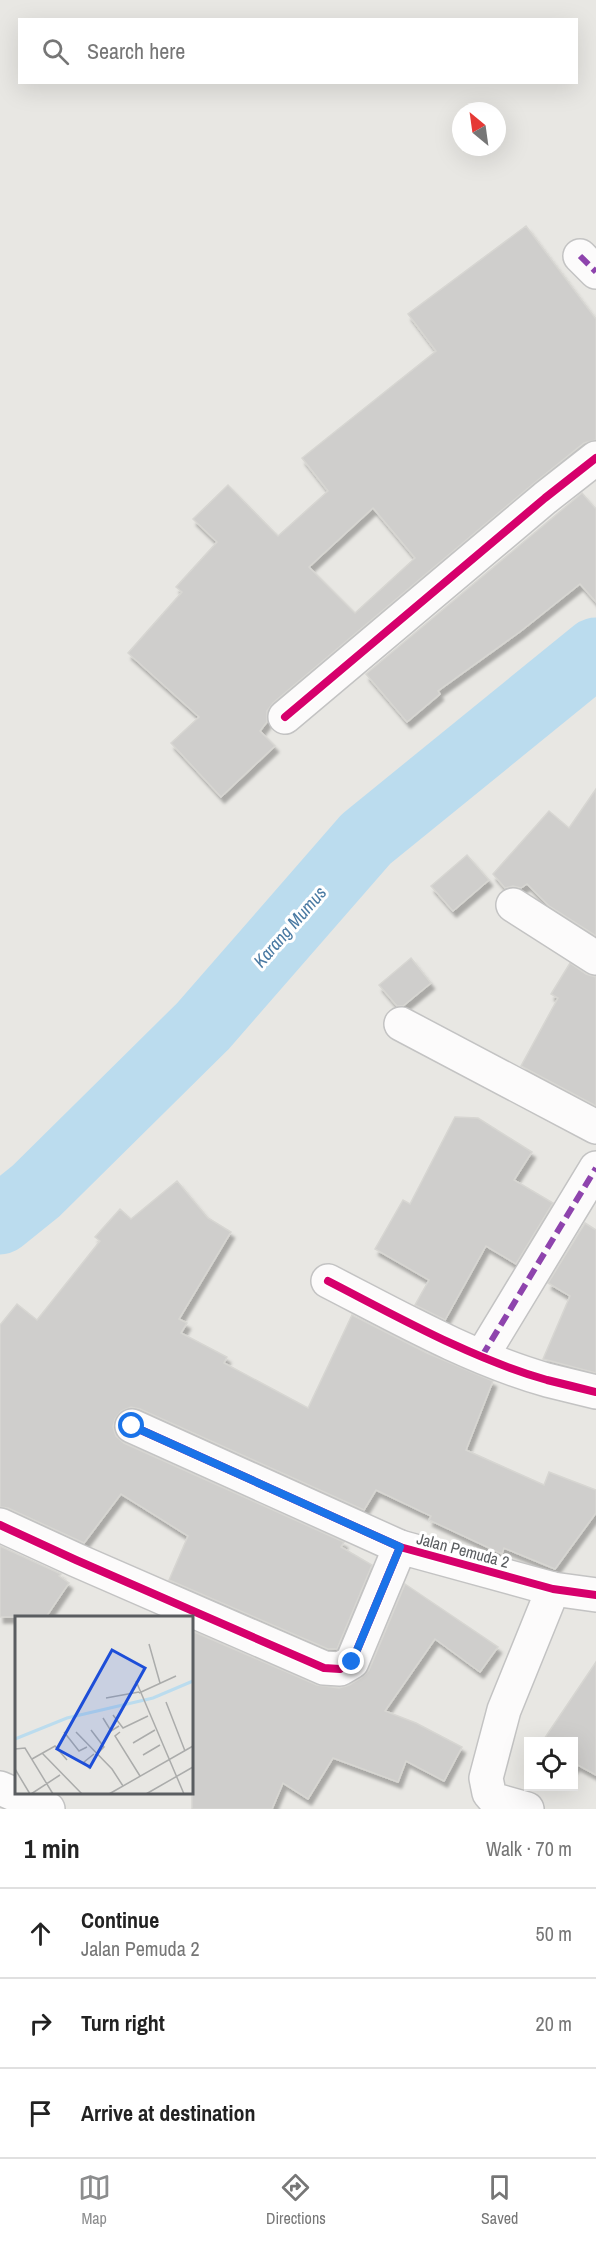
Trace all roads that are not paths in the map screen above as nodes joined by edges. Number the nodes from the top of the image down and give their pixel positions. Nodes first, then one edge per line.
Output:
1 (596, 458) edge
2 (285, 717) dead end
3 (513, 905) dead end
4 (596, 958) edge
5 (401, 1024) dead end
6 (596, 1127) edge
7 (596, 1168) edge
8 (328, 1281) dead end
9 (482, 1356) junction
10 (596, 1392) edge
11 (132, 1426) dead end
12 (0, 1525) edge
13 (400, 1547) junction
14 (592, 1586) edge
15 (553, 1589) junction
16 (0, 1788) edge
17 (48, 1809) edge
18 (526, 1809) edge

1 - 2 street
3 - 4 street
5 - 6 street
7 - 9 street
8 - 9 street
9 - 10 street
11 - 13 street, Jalan Pemuda 2
12 - 13 street
13 - 15 street, Jalan Pemuda 2
14 - 15 street, Jalan Pemuda 2
15 - 18 street
16 - 17 street

